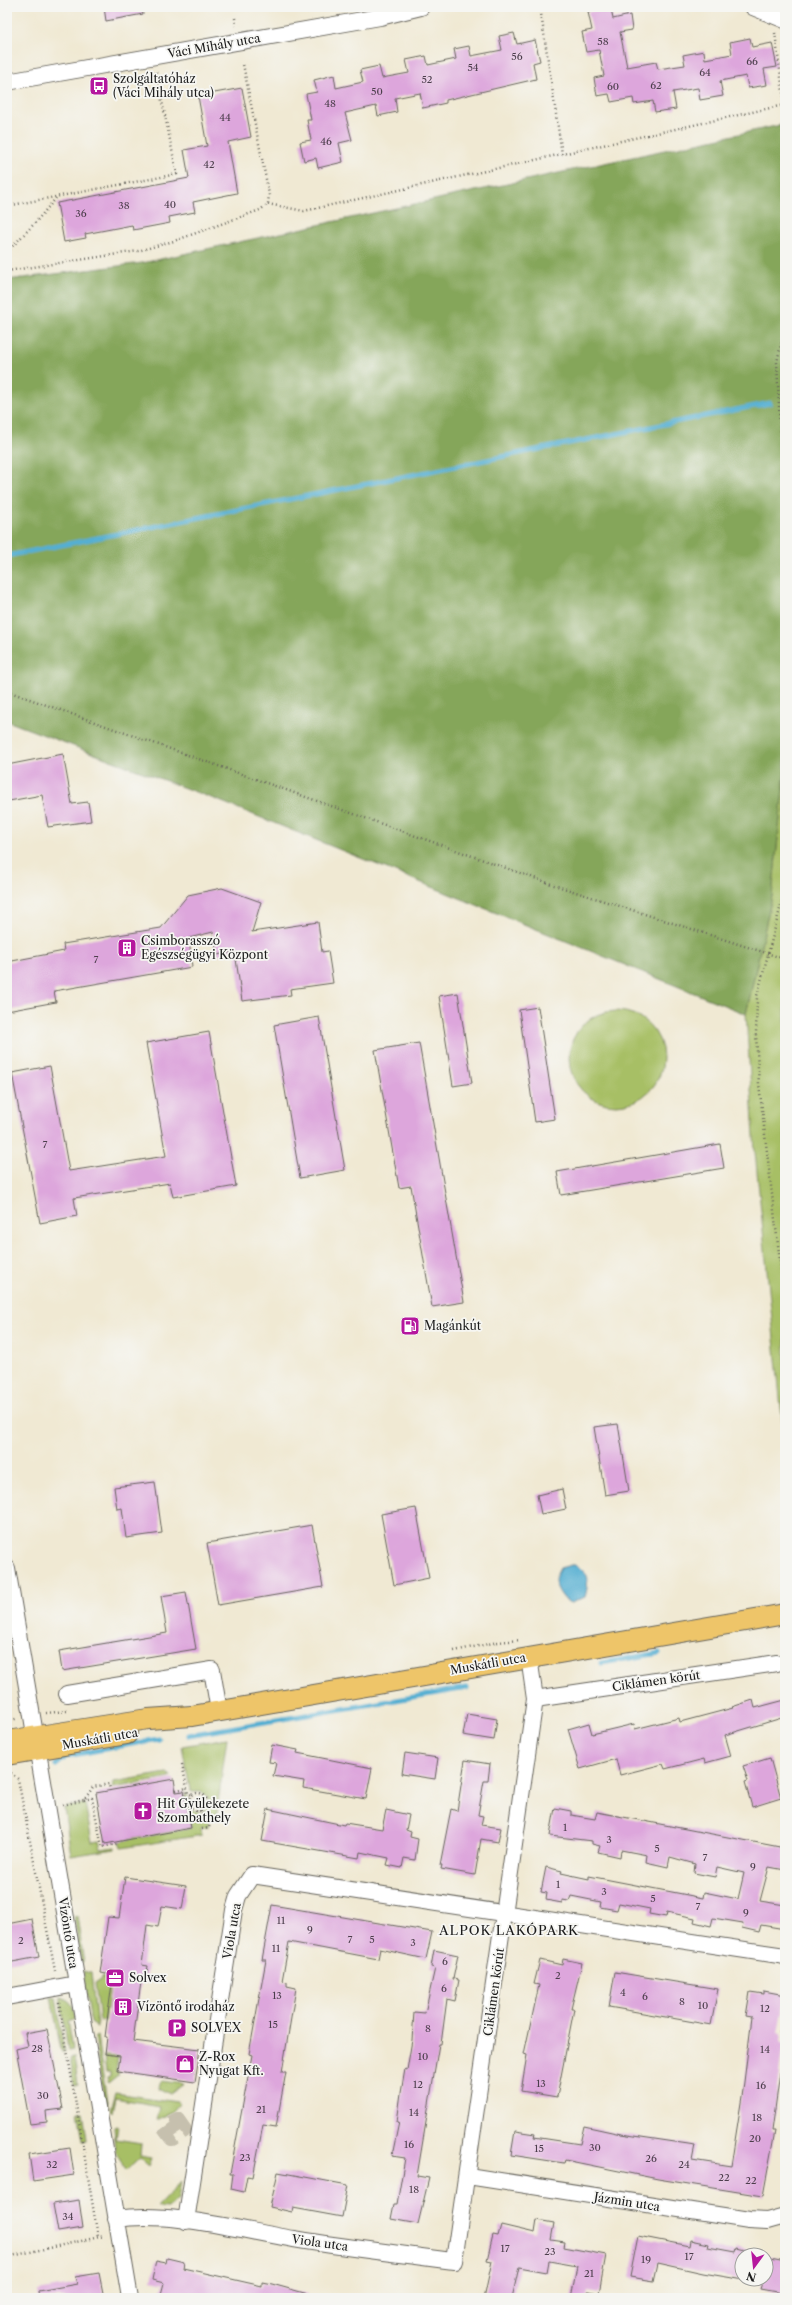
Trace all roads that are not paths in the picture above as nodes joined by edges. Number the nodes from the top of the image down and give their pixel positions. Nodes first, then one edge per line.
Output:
1 (421, 7) edge
2 (753, 7) edge
3 (781, 18) edge
4 (7, 82) edge
5 (7, 1568) edge
6 (9, 1587) edge
7 (785, 1614) edge
8 (530, 1657) junction
9 (777, 1663) dead end
10 (67, 1694) dead end
11 (536, 1699) junction
12 (219, 1711) junction
13 (7, 1741) edge
14 (37, 1743) junction
15 (7, 1755) edge
16 (505, 1914) junction
17 (785, 1956) edge
18 (76, 1984) junction
19 (7, 1997) edge
20 (468, 2176) junction
21 (785, 2216) edge
22 (186, 2221) junction
23 (117, 2226) junction
24 (454, 2261) joint
25 (130, 2298) edge

1 - 4 street, Váci Mihály utca
2 - 3 street
5 - 6 street, Vízöntő utca
6 - 14 street, Vízöntő utca
7 - 8 main road, Muskátli utca
8 - 11 street, Ciklámen körút
8 - 12 main road, Muskátli utca
9 - 11 street, Ciklámen körút
10 - 12 street
11 - 16 street, Ciklámen körút
12 - 14 main road, Muskátli utca
13 - 14 main road, Muskátli utca
14 - 15 main road, Muskátli utca
14 - 18 street, Vízöntő utca
16 - 17 street
16 - 20 street, Ciklámen körút
16 - 22 street, Viola utca
18 - 19 street
18 - 23 street, Vízöntő utca
20 - 21 street, Jázmin utca
20 - 24 street, Ciklámen körút
22 - 23 street, Viola utca
22 - 24 street, Viola utca
23 - 25 street, Vízöntő utca

